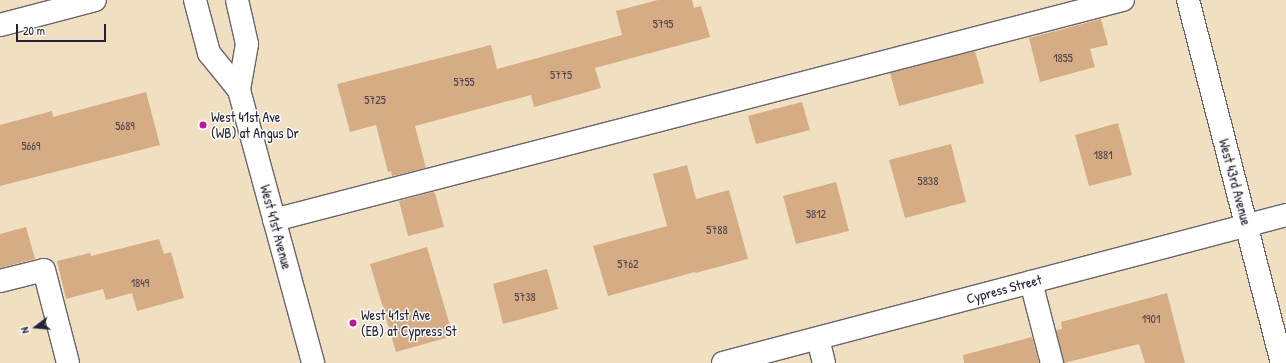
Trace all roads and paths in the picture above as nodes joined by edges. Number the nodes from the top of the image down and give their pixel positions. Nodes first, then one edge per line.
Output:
1 (95, 0) edge
2 (195, 0) edge
3 (237, 0) edge
4 (1123, 0) edge
5 (1188, 0) edge
6 (0, 25) edge
7 (239, 90) junction
8 (1286, 215) edge
9 (274, 220) junction
10 (1246, 225) junction
11 (0, 281) edge
12 (1031, 282) junction
13 (818, 338) junction
14 (68, 363) edge
15 (313, 363) edge
16 (723, 363) edge
17 (824, 363) edge
18 (1052, 363) edge
19 (1282, 363) edge

1 - 6 street
2 - 7 street, West 41st Avenue
3 - 7 street, West 41st Avenue
4 - 9 street
5 - 10 street, West 43rd Avenue
7 - 9 street, West 41st Avenue
8 - 10 street, Cypress Street
9 - 15 street, West 41st Avenue
10 - 12 street, Cypress Street
10 - 19 street, West 43rd Avenue
11 - 14 street
12 - 13 street, Cypress Street
12 - 18 street
13 - 16 street, Cypress Street
13 - 17 street

